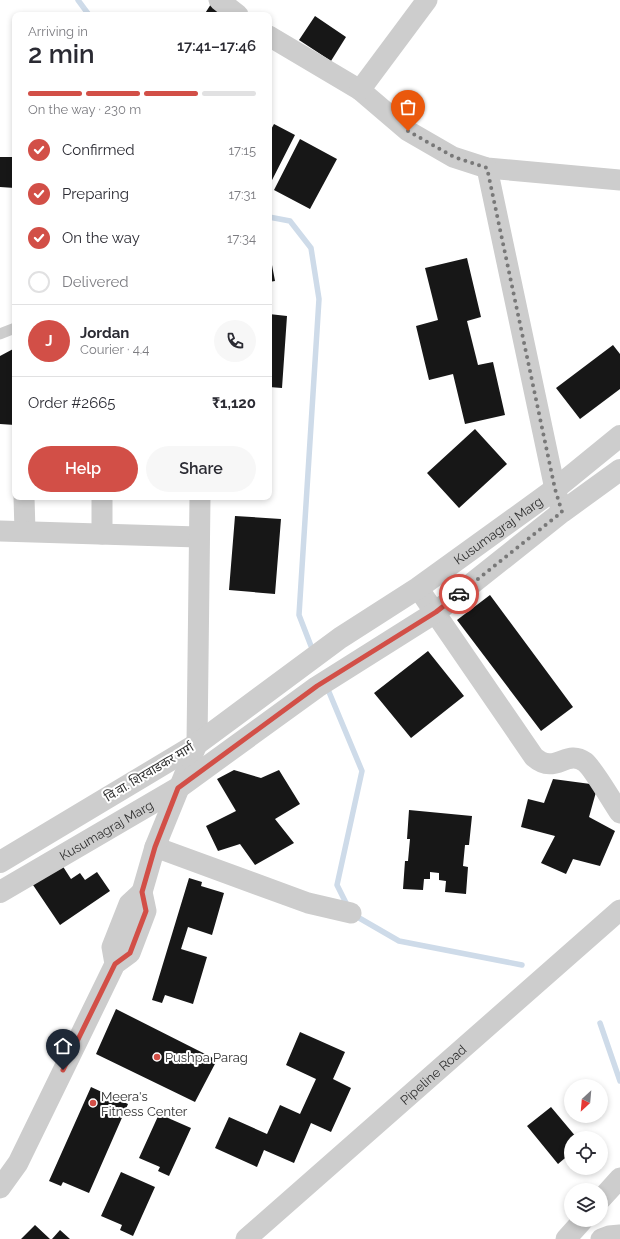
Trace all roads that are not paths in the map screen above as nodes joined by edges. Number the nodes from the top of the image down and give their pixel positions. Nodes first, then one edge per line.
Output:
1 (219, 0) edge
2 (427, 0) edge
3 (234, 12) edge
4 (272, 38) edge
5 (360, 90) junction
6 (487, 168) junction
7 (620, 180) edge
8 (12, 329) edge
9 (0, 334) edge
10 (620, 436) edge
11 (620, 470) edge
12 (555, 489) junction
13 (24, 500) edge
14 (102, 500) edge
15 (200, 500) edge
16 (562, 512) junction
17 (25, 525) junction
18 (102, 527) junction
19 (0, 531) edge
20 (198, 537) junction
21 (418, 588) junction
22 (436, 612) junction
23 (292, 672) joint
24 (197, 744) junction
25 (178, 788) junction
26 (620, 813) edge
27 (155, 847) junction
28 (0, 862) edge
29 (0, 892) edge
30 (620, 910) edge
31 (351, 913) dead end
32 (620, 1178) edge
33 (0, 1188) edge
34 (608, 1191) edge
35 (577, 1227) edge
36 (246, 1239) edge
37 (566, 1239) edge

1 - 3 street
2 - 5 street
4 - 5 street
5 - 6 street
6 - 7 street
6 - 12 street
8 - 9 lane
10 - 12 street, Kusumagraj Marg
11 - 16 street, Kusumagraj Marg
12 - 16 street
12 - 21 street, Kusumagraj Marg
13 - 17 street
14 - 18 street
15 - 20 street
16 - 22 street, Kusumagraj Marg
17 - 18 street
17 - 19 street
18 - 20 street
20 - 24 street
21 - 22 street
21 - 23 street, Kusumagraj Marg
22 - 25 street, Kusumagraj Marg
22 - 26 street
23 - 24 street, वि.वा. शिरवाडकर मार्ग
24 - 25 street
24 - 28 street, वि.वा. शिरवाडकर मार्ग
25 - 27 street
25 - 29 street, Kusumagraj Marg
27 - 31 street
27 - 33 street
30 - 36 street, Pipeline Road
32 - 34 street
35 - 37 street

